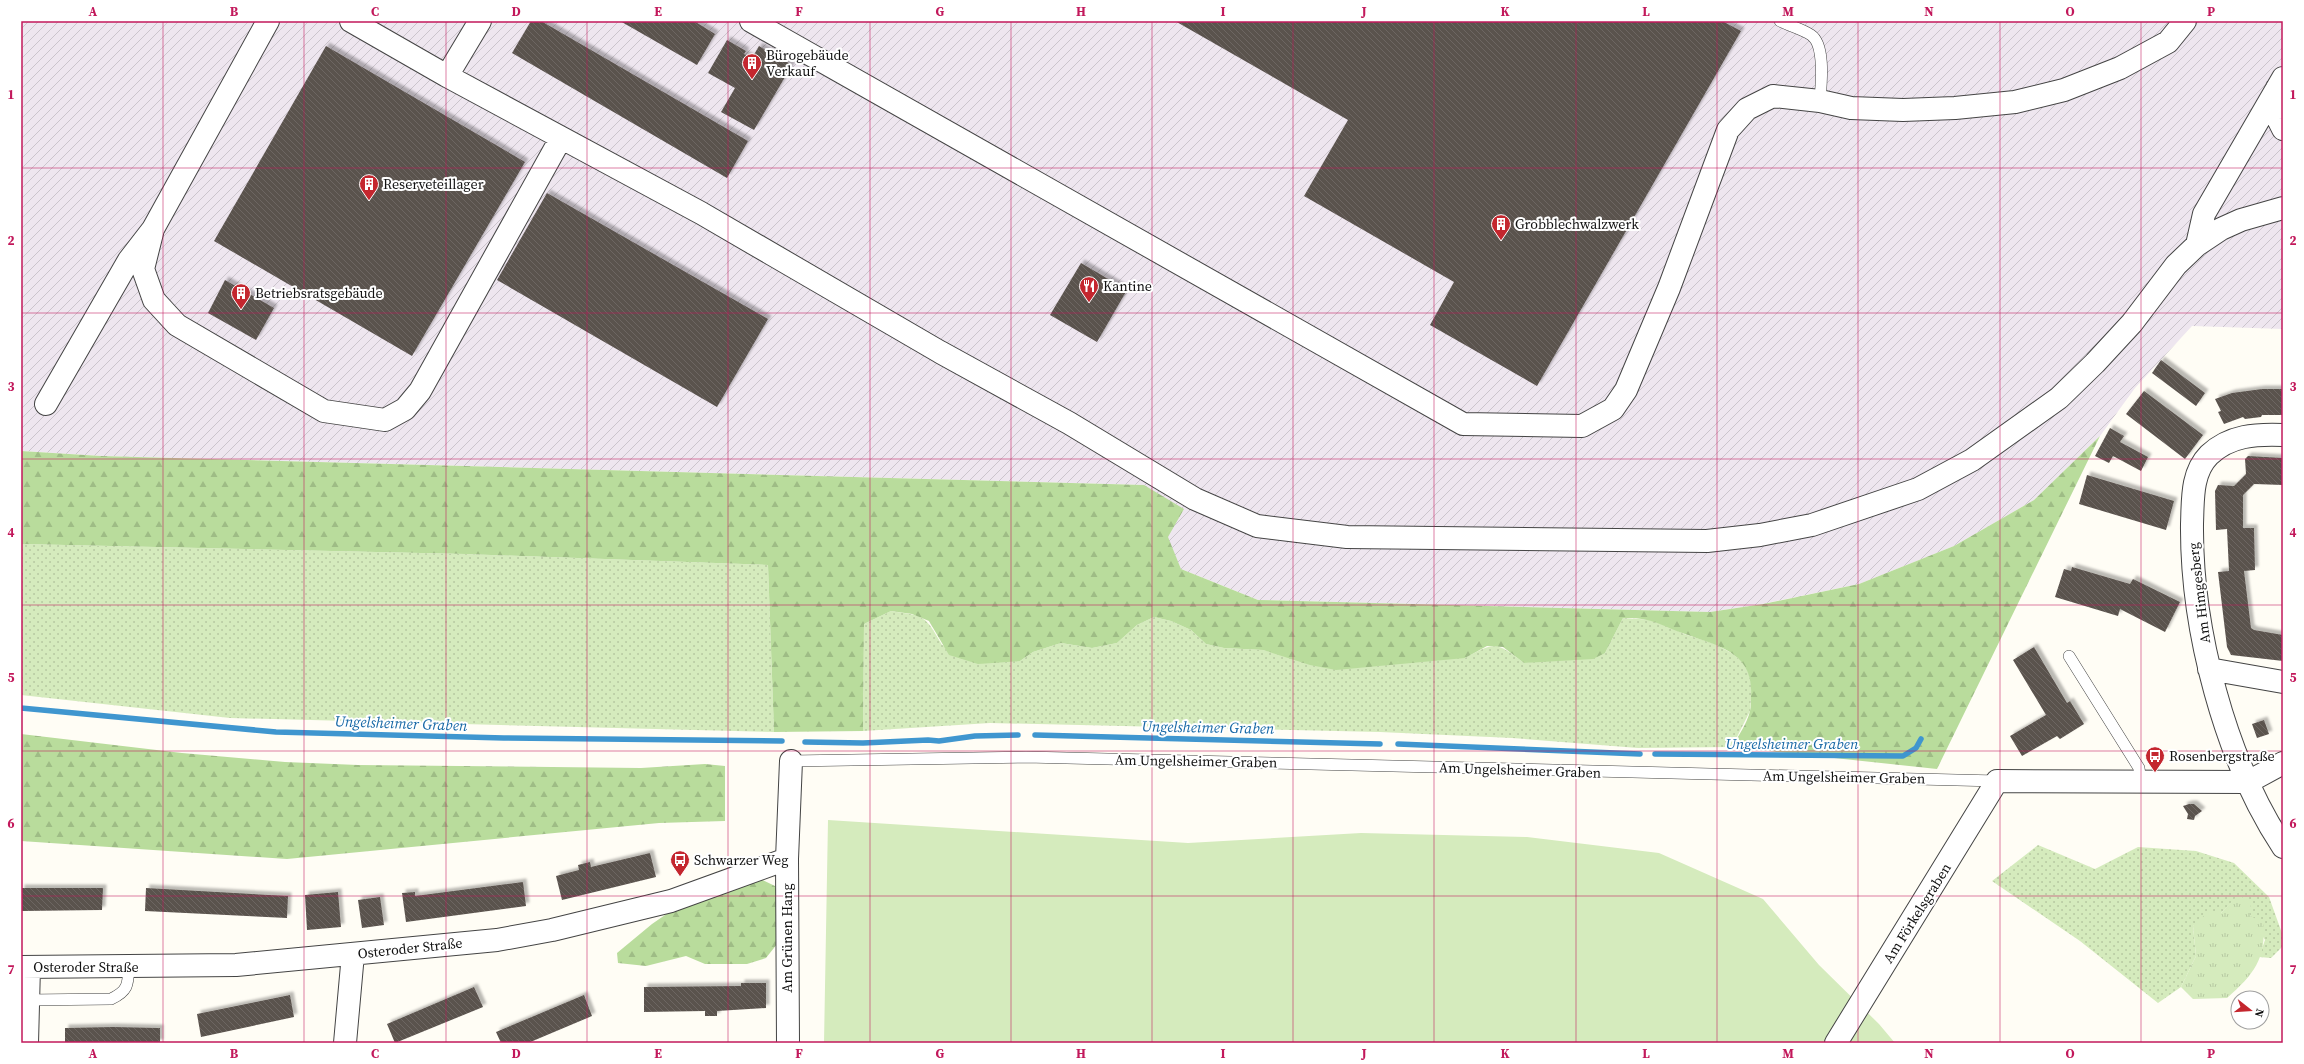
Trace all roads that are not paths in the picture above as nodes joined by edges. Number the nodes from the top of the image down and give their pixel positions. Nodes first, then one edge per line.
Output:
1 (268, 21) edge
2 (351, 21) edge
3 (480, 21) edge
4 (751, 21) edge
5 (1780, 21) edge
6 (2185, 21) edge
7 (447, 76) junction
8 (2280, 83) edge
9 (1820, 101) junction
10 (2283, 129) edge
11 (562, 138) junction
12 (2283, 208) edge
13 (153, 229) junction
14 (2198, 245) junction
15 (46, 404) dead end
16 (2283, 435) edge
17 (2069, 656) dead end
18 (2209, 669) junction
19 (2283, 682) edge
20 (791, 761) joint
21 (2283, 763) edge
22 (1997, 781) junction
23 (2141, 782) junction
24 (2248, 782) junction
25 (2283, 847) edge
26 (787, 860) junction
27 (352, 954) junction
28 (25, 967) edge
29 (129, 967) junction
30 (28, 1000) junction
31 (27, 1043) edge
32 (345, 1043) edge
33 (788, 1043) edge
34 (1836, 1043) edge

1 - 13 street
2 - 7 street
3 - 7 street
4 - 9 street
5 - 9 lane
6 - 9 street
7 - 11 street
8 - 10 street
8 - 14 street
11 - 13 street
11 - 14 street
12 - 14 street
13 - 15 street
16 - 18 street, Am Himgesberg
17 - 23 lane
18 - 19 street
18 - 24 street, Am Himgesberg
20 - 22 lane, Am Ungelsheimer Graben
20 - 26 street, Am Grünen Hang
21 - 24 street
22 - 23 street, Am Ungelsheimer Graben
22 - 34 street, Am Förkelsgraben
23 - 24 street, Am Ungelsheimer Graben
24 - 25 street, Am Himgesberg
26 - 27 street, Osteroder Straße
26 - 33 street, Am Grünen Hang
27 - 29 street, Osteroder Straße
27 - 32 street
28 - 29 street, Osteroder Straße
28 - 30 street
29 - 30 lane
30 - 31 street

